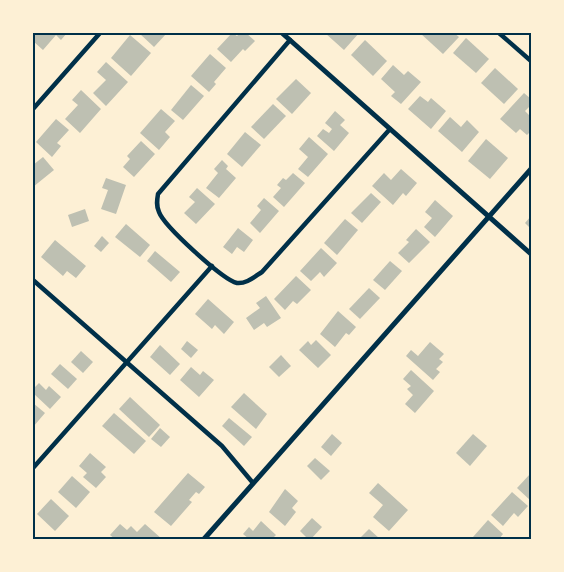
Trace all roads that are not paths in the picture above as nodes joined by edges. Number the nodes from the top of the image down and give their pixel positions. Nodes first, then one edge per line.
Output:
1 (100, 33) edge
2 (282, 33) edge
3 (499, 33) edge
4 (290, 40) junction
5 (531, 61) edge
6 (33, 109) edge
7 (390, 129) junction
8 (531, 169) edge
9 (489, 217) junction
10 (531, 254) edge
11 (212, 266) junction
12 (33, 280) edge
13 (126, 363) junction
14 (33, 468) edge
15 (253, 483) junction
16 (204, 539) edge

1 - 6 street
2 - 4 street
3 - 5 street
4 - 7 street
4 - 11 street
7 - 9 street
7 - 11 street
8 - 9 street
9 - 10 street
9 - 15 street
11 - 13 street
12 - 13 street
13 - 14 street
13 - 15 street
15 - 16 street

